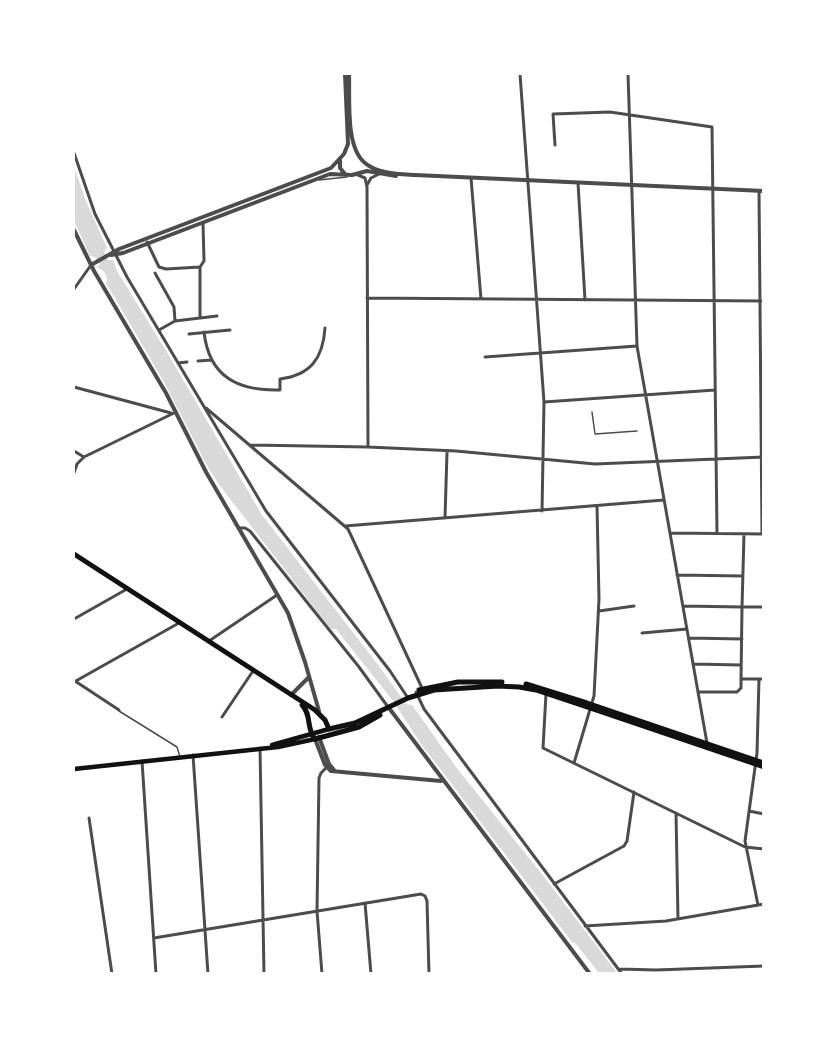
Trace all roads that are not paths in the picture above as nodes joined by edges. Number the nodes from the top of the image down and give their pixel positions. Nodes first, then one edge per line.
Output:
1 (347, 74) edge
2 (520, 74) edge
3 (628, 74) edge
4 (630, 114) junction
5 (555, 145) dead end
6 (74, 153) edge
7 (344, 154) junction
8 (357, 154) junction
9 (340, 160) junction
10 (362, 160) junction
11 (353, 174) junction
12 (379, 174) junction
13 (415, 175) junction
14 (471, 178) junction
15 (527, 180) junction
16 (578, 183) junction
17 (632, 185) junction
18 (367, 187) junction
19 (712, 189) junction
20 (761, 191) edge
21 (202, 220) junction
22 (74, 230) edge
23 (147, 241) junction
24 (115, 253) junction
25 (91, 265) junction
26 (200, 267) junction
27 (155, 273) dead end
28 (74, 289) edge
29 (367, 298) junction
30 (481, 299) junction
31 (536, 299) junction
32 (585, 300) junction
33 (635, 300) junction
34 (714, 301) junction
35 (762, 302) edge
36 (217, 316) dead end
37 (200, 318) junction
38 (175, 321) junction
39 (325, 328) dead end
40 (159, 330) junction
41 (230, 330) dead end
42 (204, 332) junction
43 (189, 334) dead end
44 (637, 346) junction
45 (540, 353) junction
46 (485, 357) dead end
47 (212, 360) junction
48 (198, 361) dead end
49 (187, 362) dead end
50 (178, 363) junction
51 (74, 387) edge
52 (715, 390) junction
53 (645, 395) junction
54 (544, 402) junction
55 (202, 404) junction
56 (592, 412) dead end
57 (174, 413) junction
58 (637, 430) dead end
59 (250, 445) junction
60 (368, 447) junction
61 (74, 451) edge
62 (447, 452) junction
63 (84, 457) junction
64 (763, 457) edge
65 (716, 459) junction
66 (543, 460) junction
67 (658, 461) junction
68 (74, 473) edge
69 (664, 500) junction
70 (597, 506) junction
71 (542, 511) junction
72 (445, 518) junction
73 (345, 526) junction
74 (238, 528) junction
75 (670, 533) junction
76 (717, 533) junction
77 (744, 534) junction
78 (763, 534) edge
79 (74, 554) edge
80 (677, 575) junction
81 (743, 576) junction
82 (127, 589) junction
83 (277, 595) junction
84 (634, 606) dead end
85 (683, 606) junction
86 (742, 607) junction
87 (764, 607) edge
88 (599, 611) junction
89 (74, 619) edge
90 (179, 623) junction
91 (687, 629) junction
92 (642, 633) dead end
93 (688, 638) junction
94 (742, 639) junction
95 (209, 642) junction
96 (693, 664) junction
97 (741, 665) junction
98 (254, 672) junction
99 (309, 676) junction
100 (741, 679) junction
101 (761, 679) edge
102 (74, 681) edge
103 (420, 692) junction
104 (547, 692) junction
105 (698, 692) junction
106 (292, 697) junction
107 (408, 698) junction
108 (591, 706) junction
109 (388, 708) junction
110 (118, 710) joint
111 (222, 717) dead end
112 (322, 717) junction
113 (329, 729) junction
114 (322, 731) junction
115 (315, 736) junction
116 (707, 746) junction
117 (260, 748) junction
118 (194, 756) junction
119 (180, 757) junction
120 (142, 761) junction
121 (755, 762) junction
122 (574, 763) junction
123 (764, 765) edge
124 (328, 766) junction
125 (74, 769) edge
126 (444, 783) junction
127 (634, 792) junction
128 (748, 811) junction
129 (676, 813) junction
130 (764, 814) edge
131 (89, 818) dead end
132 (745, 847) junction
133 (764, 849) edge
134 (554, 884) junction
135 (364, 903) junction
136 (764, 904) edge
137 (758, 905) junction
138 (317, 911) junction
139 (678, 919) junction
140 (263, 920) junction
141 (585, 926) junction
142 (205, 930) junction
143 (154, 938) junction
144 (764, 966) edge
145 (617, 968) junction
146 (655, 972) edge
147 (112, 974) edge
148 (156, 974) edge
149 (208, 974) edge
150 (264, 974) edge
151 (322, 974) edge
152 (371, 974) edge
153 (429, 974) edge
154 (590, 974) edge
155 (622, 974) edge

1 - 7 street
1 - 8 street
2 - 15 street
3 - 4 street
4 - 5 street
4 - 17 street
4 - 19 street
6 - 24 street
7 - 8 street
7 - 9 street
8 - 10 street
9 - 11 street
9 - 21 street
10 - 11 street
10 - 13 street
11 - 12 street
11 - 18 street
11 - 21 street
12 - 13 street
12 - 18 street
13 - 14 street
14 - 15 street
14 - 30 street
15 - 16 street
15 - 31 street
16 - 17 street
16 - 32 street
17 - 19 street
17 - 33 street
18 - 29 street
19 - 20 street
19 - 34 street
20 - 35 street
21 - 23 street
21 - 26 street
22 - 25 street
23 - 24 street
23 - 26 street
24 - 25 street
24 - 40 street
25 - 28 street
25 - 57 street
26 - 37 street
27 - 38 street
29 - 30 street
29 - 60 street
30 - 31 street
31 - 32 street
31 - 45 street
32 - 33 street
33 - 34 street
33 - 44 street
34 - 35 street
34 - 52 street
35 - 64 street
36 - 37 street
37 - 38 street
38 - 40 street
39 - 47 street
40 - 50 street
41 - 42 street
42 - 43 street
42 - 47 street
44 - 45 street
44 - 53 street
45 - 46 street
45 - 54 street
47 - 48 street
49 - 50 street
50 - 55 street
51 - 57 street
52 - 53 street
52 - 65 street
53 - 54 street
53 - 67 street
54 - 66 street
55 - 59 street
55 - 107 street
56 - 58 lane
57 - 63 street
57 - 74 street
59 - 60 street
59 - 73 street
60 - 62 street
61 - 63 street
62 - 66 street
62 - 72 street
63 - 68 street
64 - 65 street
64 - 78 street
65 - 67 street
65 - 76 street
66 - 67 street
66 - 71 street
67 - 69 street
69 - 70 street
69 - 75 street
70 - 71 street
70 - 88 street
71 - 72 street
72 - 73 street
73 - 103 street
74 - 83 street
74 - 109 street
75 - 76 street
75 - 80 street
76 - 77 street
77 - 78 street
77 - 81 street
79 - 82 main road
80 - 81 street
80 - 85 street
81 - 86 street
82 - 89 street
82 - 90 main road
83 - 95 street
83 - 99 street
84 - 88 street
85 - 86 street
85 - 91 street
86 - 87 street
86 - 94 street
88 - 108 street
90 - 95 main road
90 - 102 street
91 - 92 street
91 - 93 street
93 - 94 street
93 - 96 street
94 - 97 street
95 - 98 main road
96 - 97 street
96 - 105 street
97 - 100 street
98 - 106 main road
98 - 111 street
99 - 106 street
99 - 112 street
100 - 101 street
100 - 105 street
101 - 121 street
102 - 110 street
103 - 104 main road
103 - 107 main road
103 - 134 street
104 - 108 main road
104 - 122 street
105 - 116 street
106 - 112 main road
106 - 115 main road
107 - 109 main road
108 - 116 main road
108 - 122 street
109 - 113 main road
109 - 115 main road
109 - 126 street
110 - 119 lane
112 - 113 main road
112 - 114 street
113 - 114 main road
114 - 115 main road
115 - 117 main road
115 - 124 street
116 - 121 main road
117 - 118 main road
117 - 140 street
118 - 119 main road
118 - 142 street
119 - 120 main road
120 - 125 main road
120 - 143 street
121 - 123 main road
121 - 128 street
122 - 127 street
124 - 126 street
124 - 138 street
126 - 154 street
127 - 129 street
127 - 134 street
128 - 130 street
128 - 132 street
129 - 132 street
129 - 139 street
131 - 147 street
132 - 133 street
132 - 137 street
134 - 141 street
135 - 138 street
135 - 152 street
135 - 153 street
136 - 137 street
137 - 139 street
138 - 140 street
138 - 151 street
139 - 141 street
140 - 142 street
140 - 150 street
141 - 145 street
142 - 143 street
142 - 149 street
143 - 148 street
144 - 146 street
145 - 146 street
145 - 155 street

